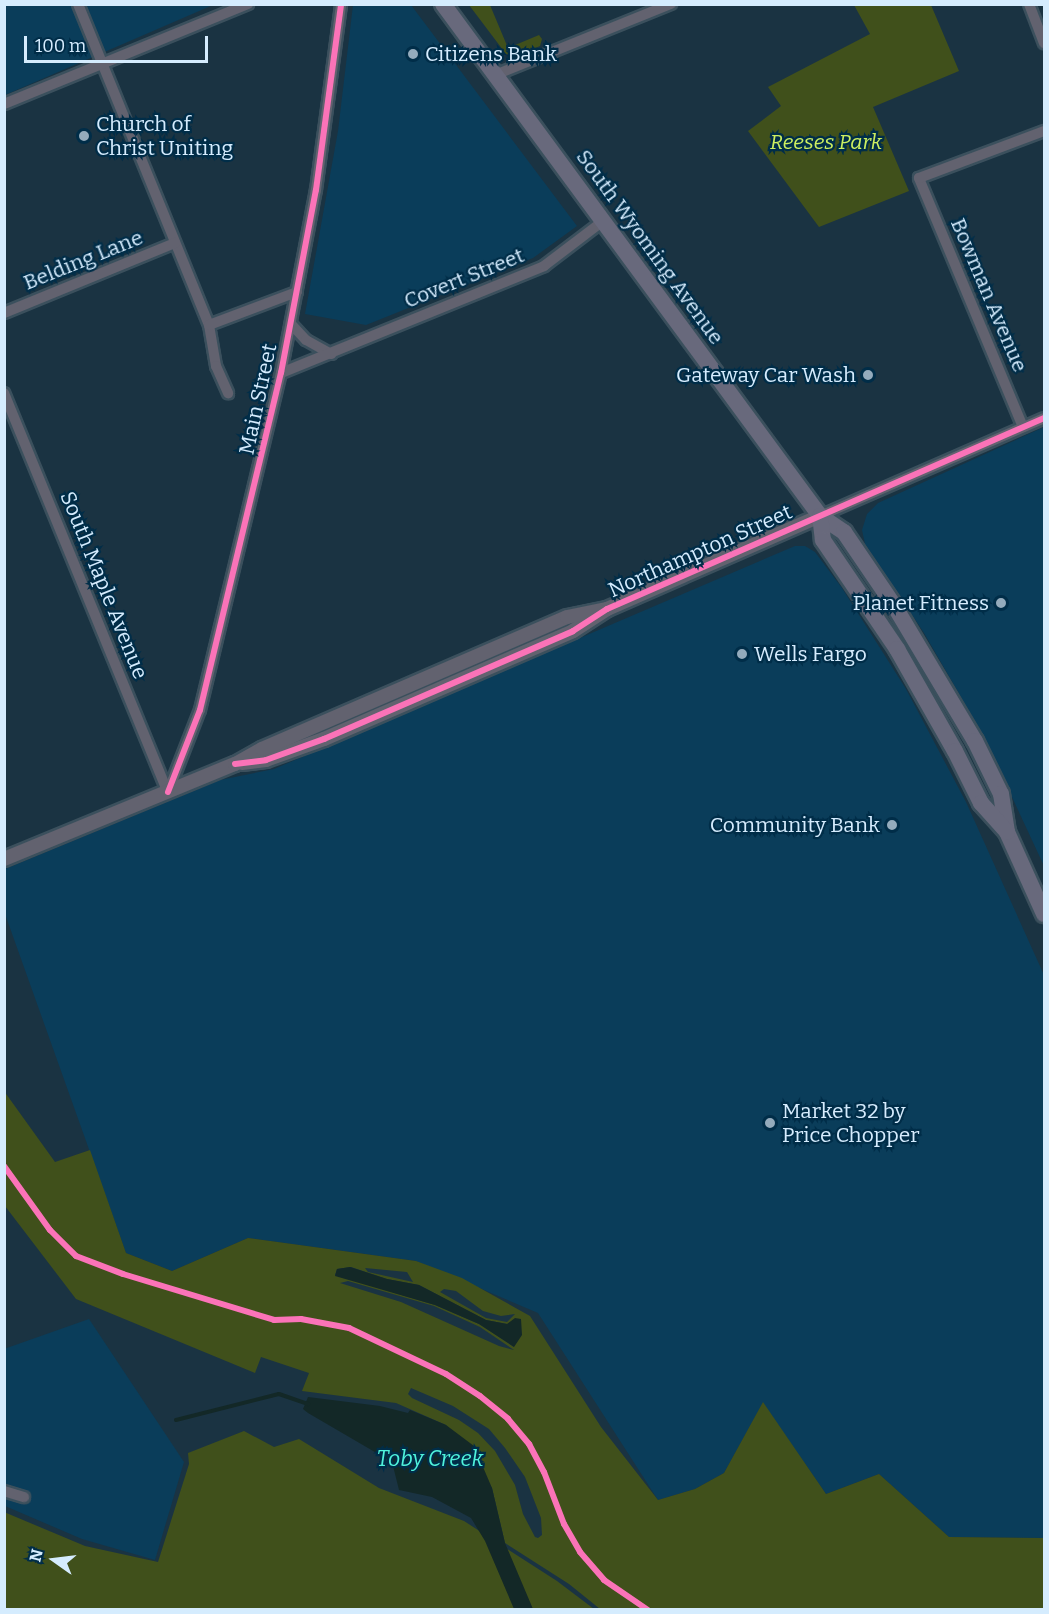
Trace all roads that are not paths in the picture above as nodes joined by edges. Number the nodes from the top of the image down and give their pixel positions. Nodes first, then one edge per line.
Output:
1 (78, 4) edge
2 (248, 4) edge
3 (341, 4) edge
4 (443, 4) edge
5 (671, 4) edge
6 (1029, 4) edge
7 (1044, 43) edge
8 (104, 65) junction
9 (495, 75) junction
10 (4, 104) edge
11 (1044, 131) edge
12 (603, 221) junction
13 (175, 243) junction
14 (297, 292) junction
15 (4, 313) edge
16 (291, 324) junction
17 (209, 325) junction
18 (331, 354) junction
19 (281, 373) junction
20 (4, 393) edge
21 (228, 393) dead end
22 (1044, 418) edge
23 (1023, 427) junction
24 (820, 516) junction
25 (168, 792) junction
26 (4, 859) edge
27 (1044, 914) edge
28 (4, 1491) edge
29 (24, 1497) dead end

1 - 8 street
2 - 8 street
3 - 14 street, Main Street
4 - 9 main road, South Wyoming Avenue
5 - 9 street
6 - 7 street
8 - 10 street
8 - 13 street
9 - 12 main road, South Wyoming Avenue
11 - 23 street, Bowman Avenue
12 - 18 street, Covert Street
12 - 24 main road, South Wyoming Avenue
13 - 15 street, Belding Lane
13 - 17 street
14 - 16 street, Main Street
14 - 17 street
16 - 18 street
16 - 19 street, Main Street
17 - 21 street
18 - 19 street, Covert Street
19 - 25 street, Main Street
20 - 25 street, South Maple Avenue
22 - 23 street, Northampton Street
23 - 24 street, Northampton Street
24 - 25 street, Northampton Street
24 - 27 main road, South Wyoming Avenue
25 - 26 street
28 - 29 street

